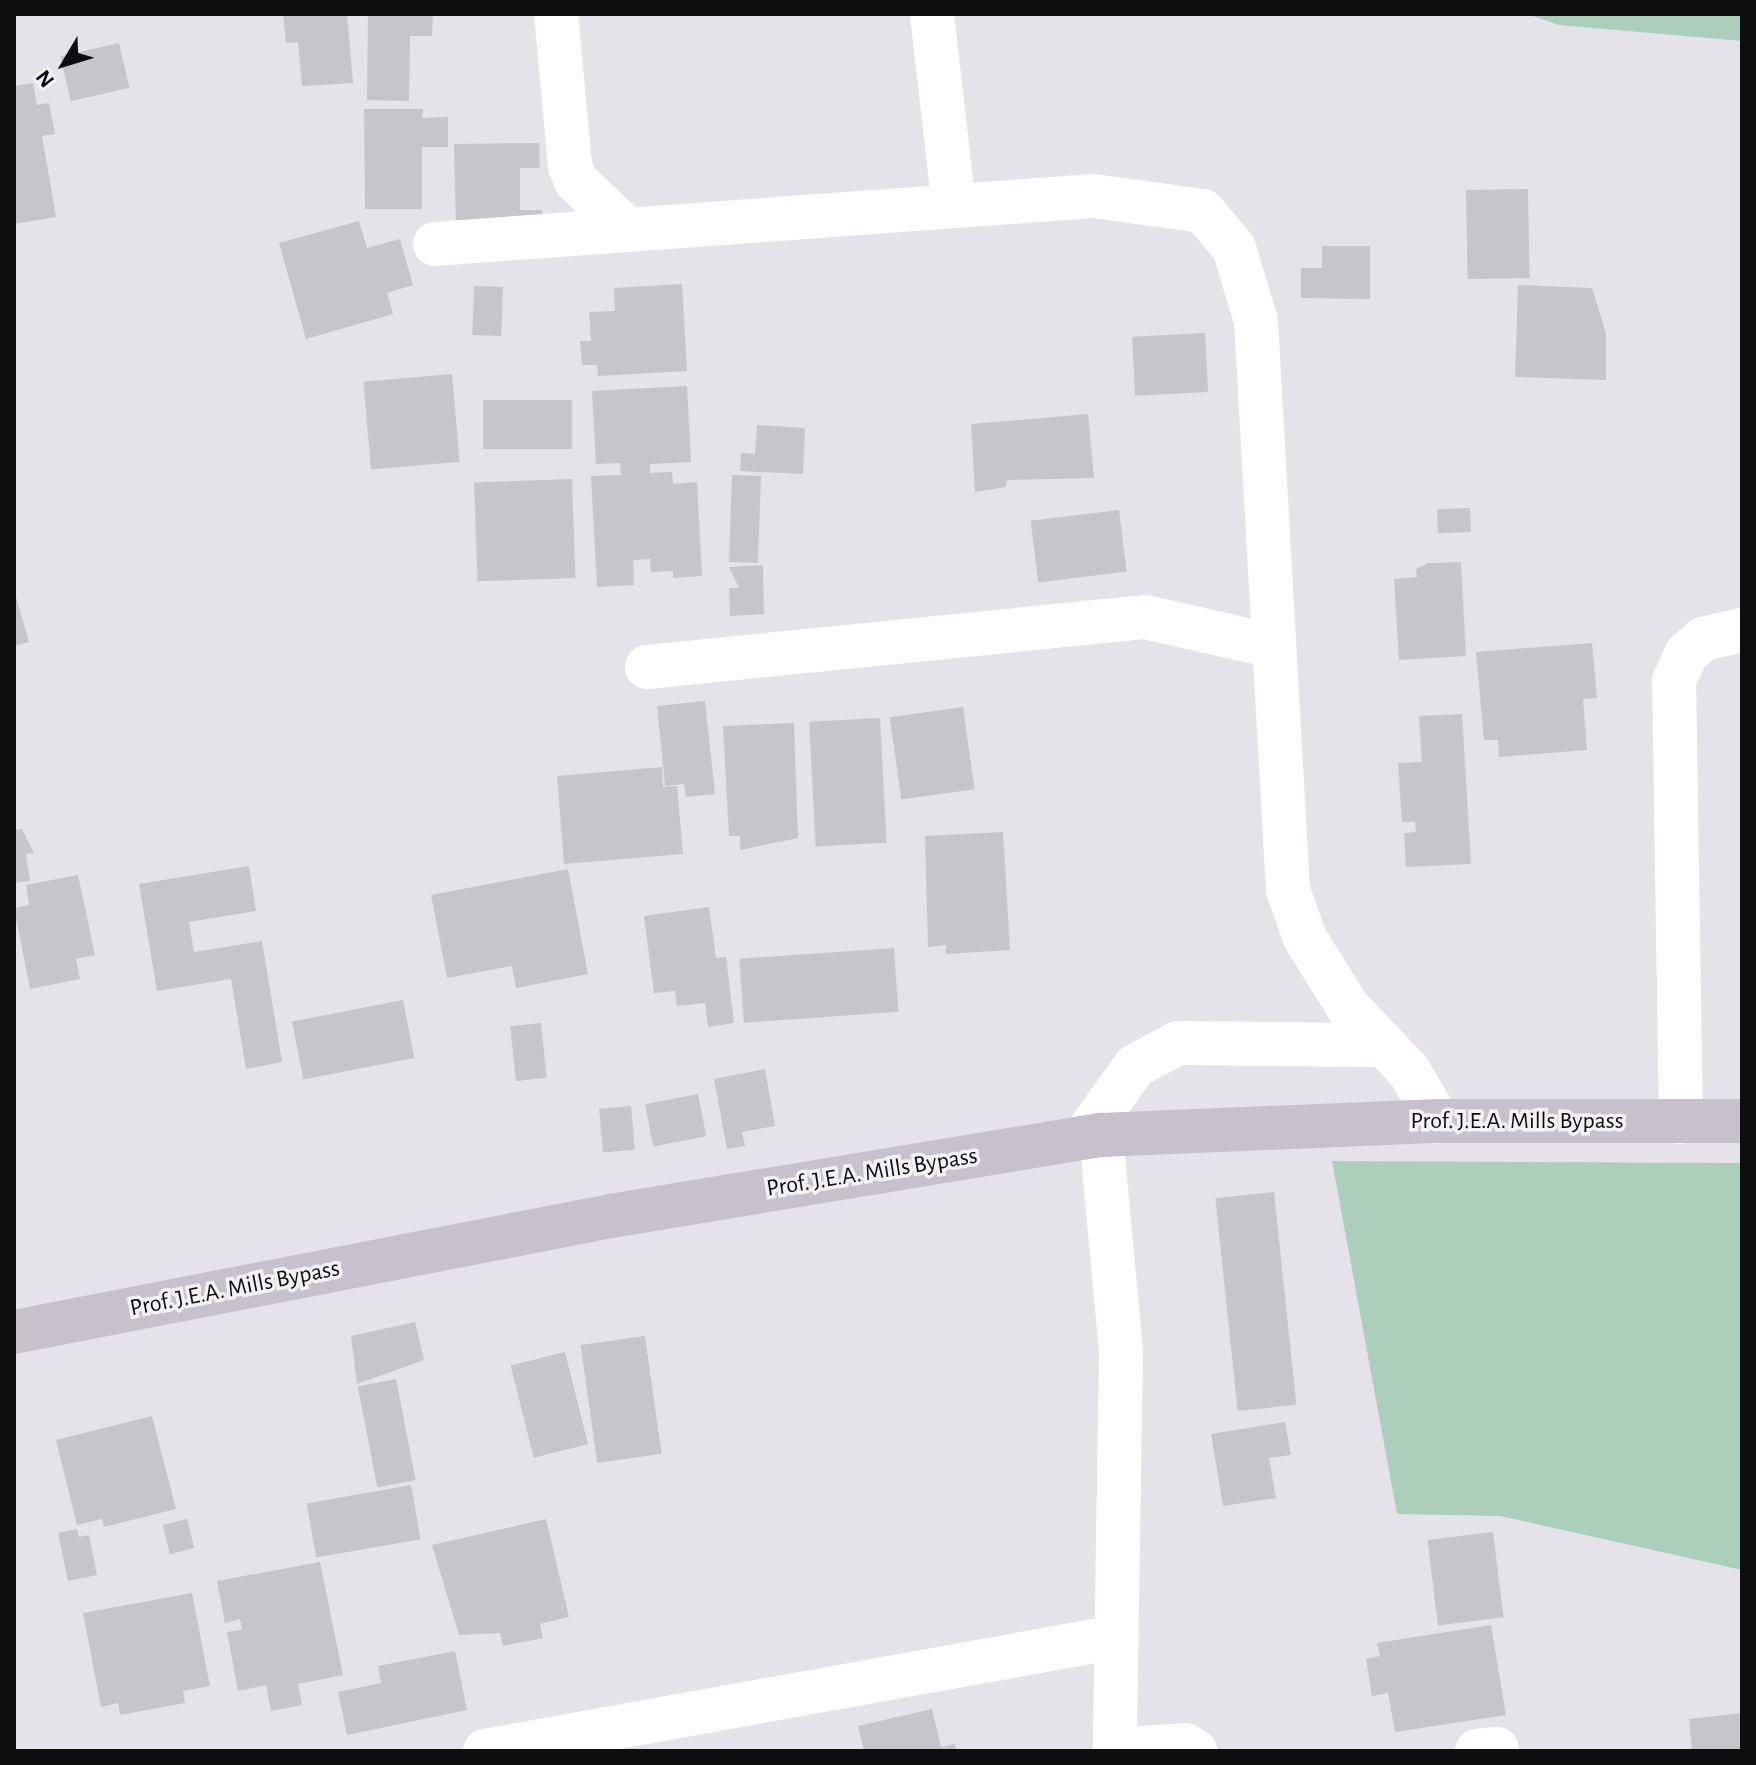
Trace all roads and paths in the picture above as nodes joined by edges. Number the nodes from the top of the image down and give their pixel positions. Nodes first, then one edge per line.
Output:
1 (556, 14) edge
2 (932, 14) edge
3 (954, 206) junction
4 (627, 229) junction
5 (435, 244) dead end
6 (1742, 630) edge
7 (1273, 646) junction
8 (647, 667) dead end
9 (1381, 1045) junction
10 (1438, 1121) junction
11 (1742, 1121) edge
12 (1681, 1122) junction
13 (1092, 1136) junction
14 (14, 1332) edge
15 (1117, 1637) junction
16 (485, 1751) edge
17 (1115, 1751) edge
18 (1195, 1751) edge

1 - 4 street
2 - 3 street
3 - 4 street
3 - 7 street
4 - 5 street
6 - 12 street
7 - 8 street
7 - 9 street
9 - 10 street
9 - 13 street
10 - 12 street, Prof. J.E.A. Mills Bypass
10 - 13 street, Prof. J.E.A. Mills Bypass
11 - 12 street, Prof. J.E.A. Mills Bypass
13 - 14 street, Prof. J.E.A. Mills Bypass
13 - 15 street
15 - 16 street
15 - 17 street
17 - 18 street

